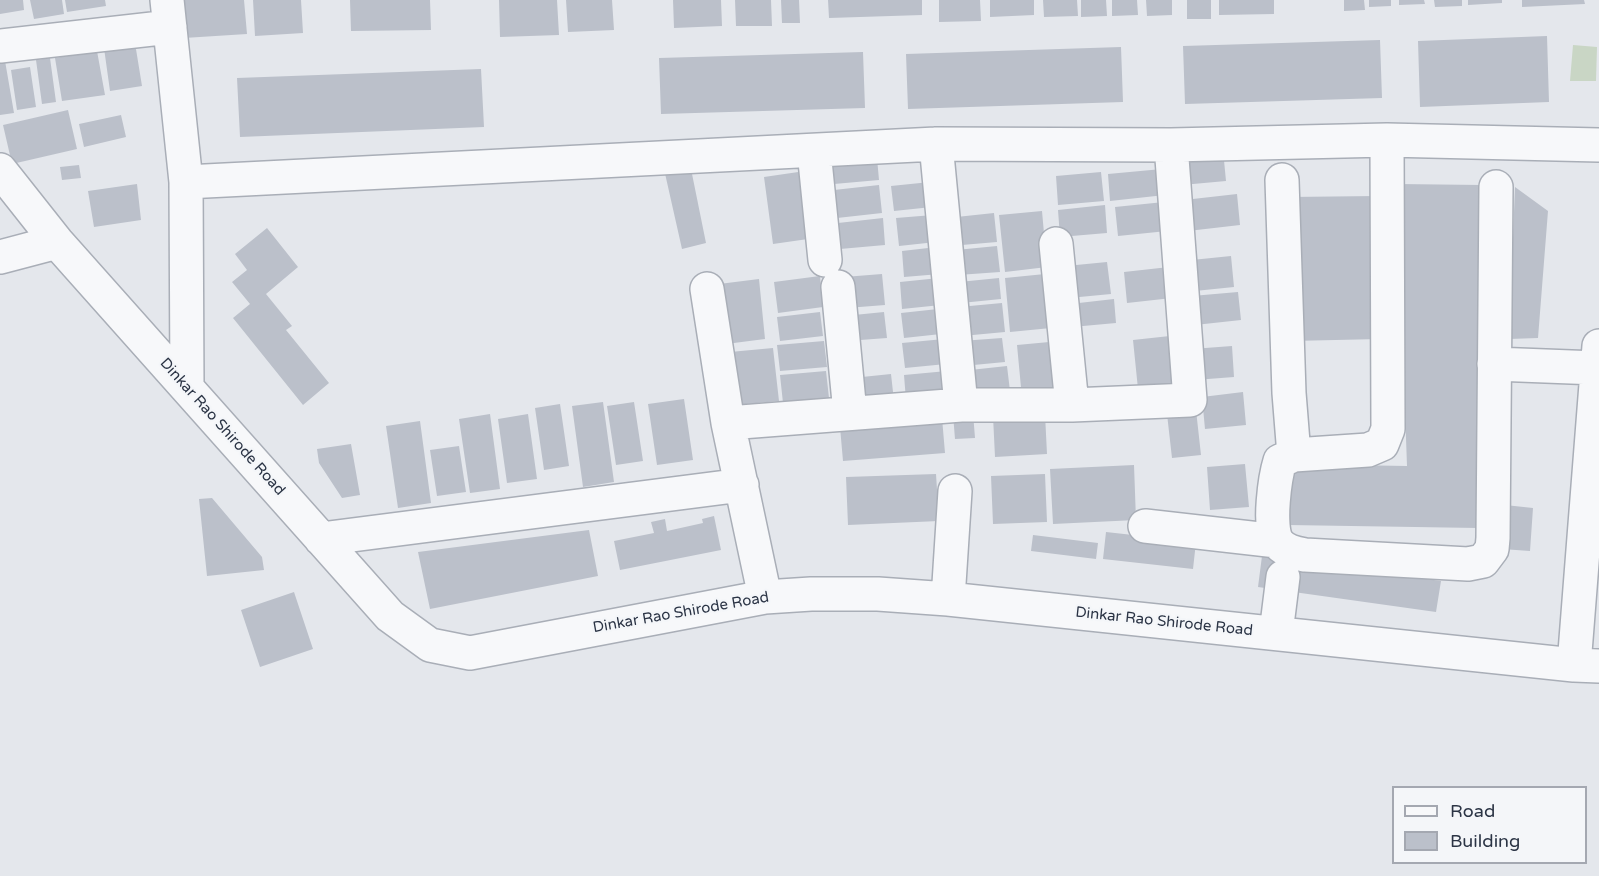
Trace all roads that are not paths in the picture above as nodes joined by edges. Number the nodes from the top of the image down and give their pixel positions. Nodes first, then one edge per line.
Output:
1 (168, 13) edge
2 (0, 46) edge
3 (1387, 140) junction
4 (936, 144) junction
5 (1171, 145) junction
6 (1599, 145) edge
7 (814, 151) junction
8 (0, 170) edge
9 (1281, 180) dead end
10 (186, 182) junction
11 (1496, 187) dead end
12 (57, 242) junction
13 (1056, 244) dead end
14 (0, 257) edge
15 (707, 290) dead end
16 (1598, 357) edge
17 (1494, 364) junction
18 (187, 388) junction
19 (961, 405) junction
20 (1072, 405) junction
21 (850, 413) junction
22 (728, 423) junction
23 (1294, 455) junction
24 (1594, 456) edge
25 (742, 485) junction
26 (954, 491) dead end
27 (1145, 526) dead end
28 (321, 539) junction
29 (1277, 540) junction
30 (1283, 577) dead end
31 (765, 597) junction
32 (948, 599) junction
33 (1276, 633) junction
34 (1586, 665) edge

1 - 2 street
1 - 10 street
3 - 5 street
3 - 6 street
3 - 23 street
4 - 5 street
4 - 7 street
4 - 19 street
5 - 20 street
7 - 10 street
7 - 21 street
8 - 12 street, Dinkar Rao Shirode Road
9 - 23 street
10 - 18 street
11 - 17 street
12 - 14 street
12 - 18 street, Dinkar Rao Shirode Road
13 - 20 street
15 - 22 street
16 - 17 street
16 - 24 street
17 - 29 street
18 - 28 street, Dinkar Rao Shirode Road
19 - 20 street
19 - 21 street
21 - 22 street
22 - 25 street
23 - 29 street
24 - 34 street
25 - 28 street
25 - 31 street
26 - 32 street
27 - 29 street
28 - 31 street, Dinkar Rao Shirode Road
30 - 33 street
31 - 32 street, Dinkar Rao Shirode Road
32 - 33 street, Dinkar Rao Shirode Road
33 - 34 street, Dinkar Rao Shirode Road

